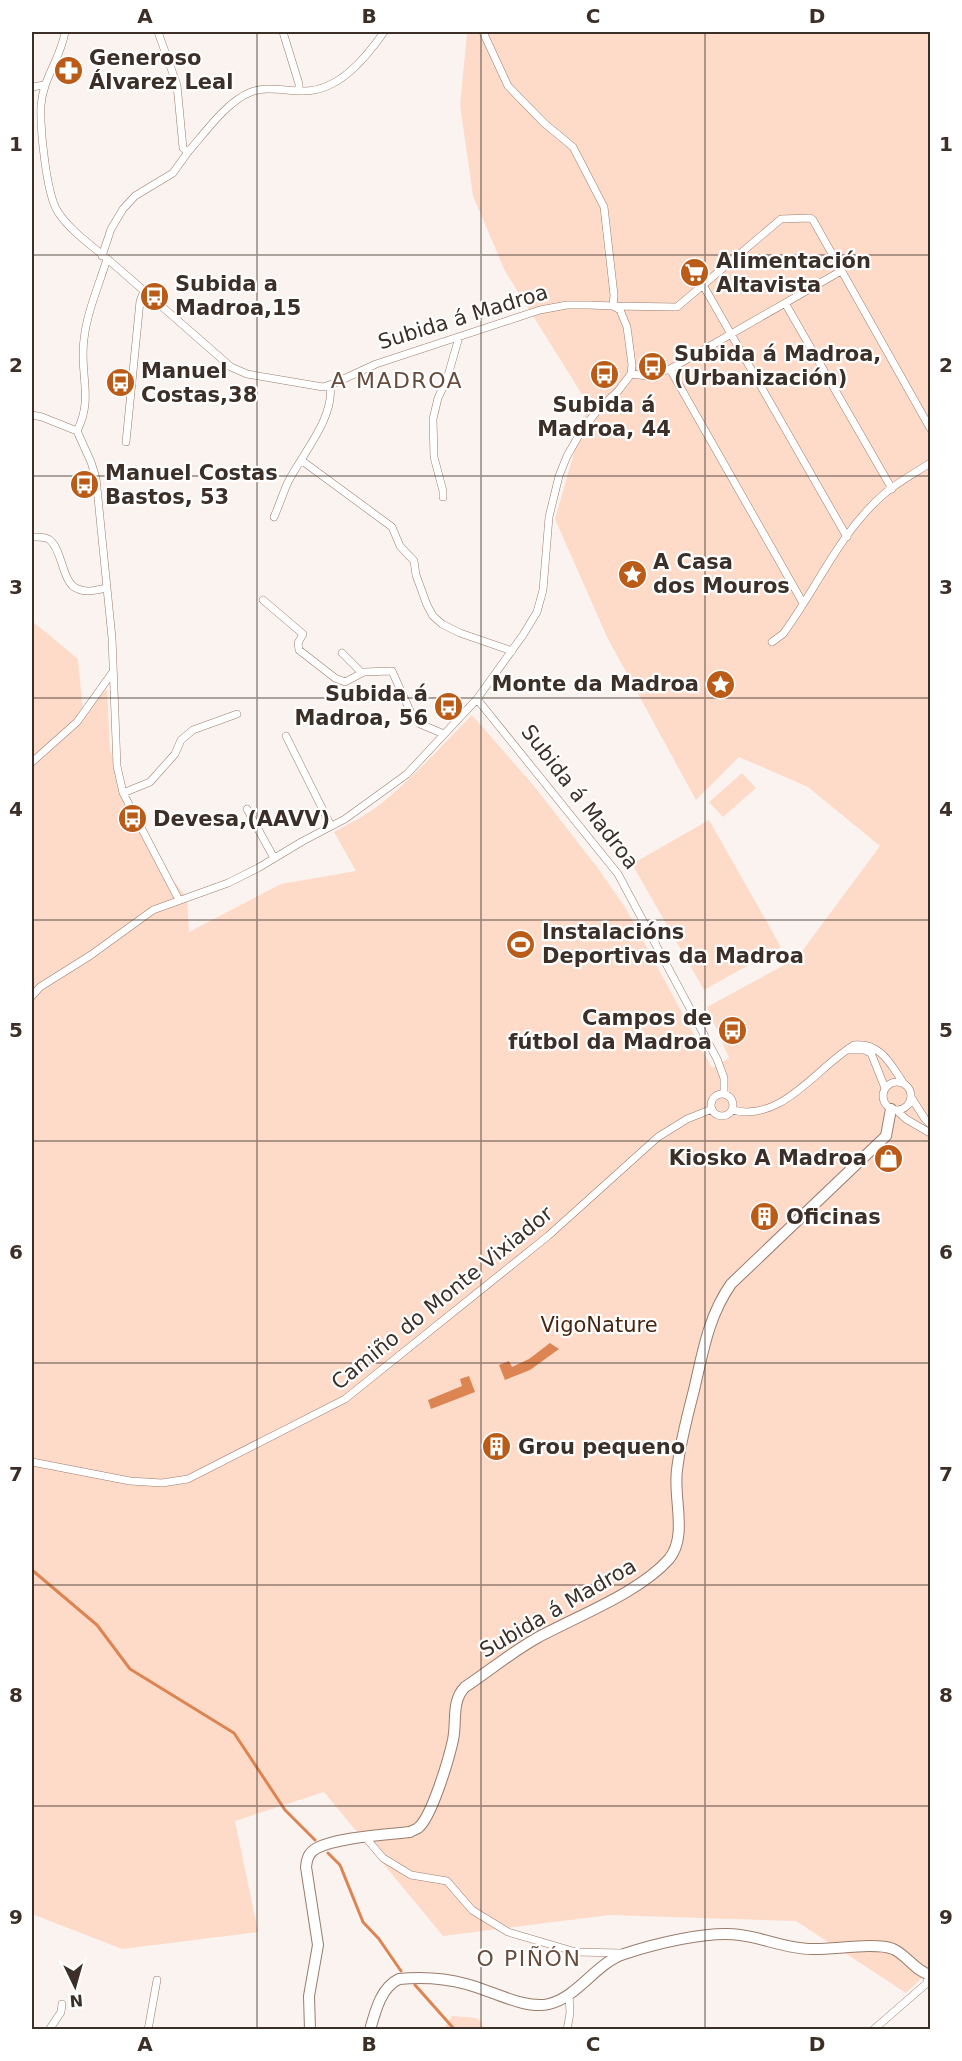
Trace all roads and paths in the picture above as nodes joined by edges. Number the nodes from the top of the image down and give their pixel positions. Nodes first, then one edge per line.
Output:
1 (65, 32) edge
2 (158, 32) edge
3 (283, 32) edge
4 (384, 32) edge
5 (483, 32) edge
6 (44, 85) junction
7 (32, 87) edge
8 (299, 91) junction
9 (188, 152) junction
10 (105, 257) junction
11 (841, 271) junction
12 (703, 285) junction
13 (144, 291) junction
14 (785, 303) junction
15 (613, 306) junction
16 (730, 334) junction
17 (459, 337) junction
18 (670, 369) junction
19 (631, 374) junction
20 (330, 385) junction
21 (32, 415) edge
22 (930, 429) edge
23 (77, 431) junction
24 (126, 442) dead end
25 (301, 460) junction
26 (930, 463) edge
27 (892, 489) junction
28 (443, 497) dead end
29 (274, 517) dead end
30 (32, 537) edge
31 (846, 537) junction
32 (106, 588) junction
33 (263, 600) dead end
34 (803, 603) junction
35 (772, 642) dead end
36 (512, 651) junction
37 (342, 653) dead end
38 (112, 673) junction
39 (362, 673) junction
40 (477, 699) junction
41 (237, 714) dead end
42 (444, 734) junction
43 (286, 736) dead end
44 (32, 762) edge
45 (123, 793) junction
46 (247, 809) dead end
47 (331, 826) junction
48 (274, 858) junction
49 (179, 900) junction
50 (32, 996) edge
51 (846, 1050) junction
52 (904, 1084) junction
53 (885, 1088) junction
54 (724, 1094) junction
55 (911, 1096) junction
56 (712, 1109) junction
57 (732, 1110) junction
58 (893, 1110) junction
59 (930, 1124) edge
60 (930, 1133) edge
61 (32, 1462) edge
62 (366, 1838) junction
63 (624, 1954) junction
64 (930, 1975) edge
65 (157, 1980) dead end
66 (568, 1994) junction
67 (62, 2004) dead end
68 (49, 2030) edge
69 (148, 2030) edge
70 (310, 2030) edge
71 (370, 2030) edge
72 (567, 2030) edge
73 (873, 2030) edge

1 - 6 street
2 - 9 street
3 - 8 street
4 - 8 street
5 - 15 street
6 - 7 street
6 - 10 street, Subida á Madroa
8 - 9 street
9 - 10 street
10 - 13 street, Subida á Madroa
10 - 23 street
11 - 12 street, Subida á Madroa
11 - 14 street
11 - 22 street, Subida á Madroa
12 - 15 street, Subida á Madroa
12 - 16 street
13 - 20 street, Subida á Madroa
13 - 24 street
14 - 16 street
14 - 27 street
15 - 17 street, Subida á Madroa
15 - 19 street
16 - 18 street
16 - 31 street
17 - 20 street, Subida á Madroa
17 - 28 street
18 - 19 street
18 - 34 street
19 - 36 street
20 - 25 street
21 - 23 street
23 - 32 street
25 - 29 street
25 - 36 street
26 - 27 street
27 - 31 street
30 - 32 street
31 - 34 street
32 - 38 street
33 - 39 street
34 - 35 street
36 - 40 street
37 - 39 street
38 - 44 street
38 - 45 street
39 - 42 street
40 - 42 street
40 - 54 street, Subida á Madroa
41 - 45 street
42 - 47 street
43 - 47 street
45 - 49 street
46 - 48 street
47 - 48 street
48 - 49 street
49 - 50 street
51 - 52 street
51 - 53 street
51 - 57 street
52 - 53 street
52 - 55 street
53 - 58 street
54 - 56 street
54 - 57 street, Subida á Madroa
55 - 58 street
55 - 59 street
56 - 57 street
56 - 61 street, Camiño do Monte Vixiador
58 - 60 street
58 - 62 street, Subida á Madroa
62 - 63 street
62 - 70 street, Subida á Madroa
63 - 64 street
63 - 66 street
64 - 73 street
65 - 69 street
66 - 71 street
66 - 72 street
67 - 68 street

